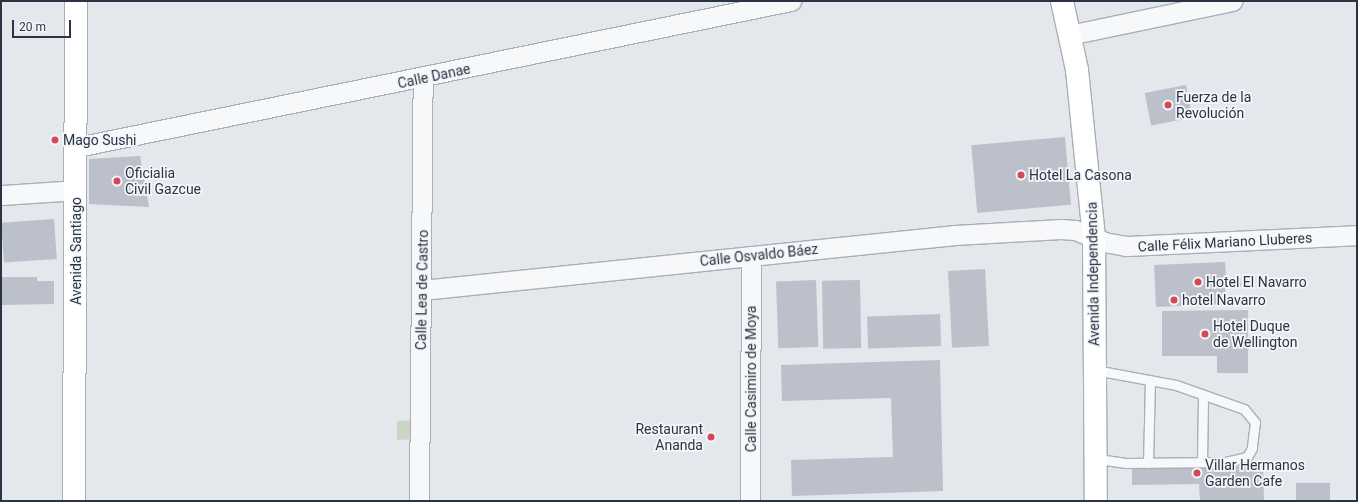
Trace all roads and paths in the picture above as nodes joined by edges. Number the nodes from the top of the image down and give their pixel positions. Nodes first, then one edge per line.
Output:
1 (76, 1) edge
2 (791, 1) edge
3 (1062, 1) edge
4 (1232, 1) edge
5 (1069, 36) junction
6 (423, 79) junction
7 (76, 147) junction
8 (76, 190) junction
9 (1, 195) edge
10 (1357, 236) edge
11 (1094, 237) junction
12 (752, 256) junction
13 (422, 290) junction
14 (1095, 370) junction
15 (1150, 380) junction
16 (1202, 397) junction
17 (1096, 459) junction
18 (1202, 462) junction
19 (1148, 463) junction
20 (74, 501) edge
21 (419, 501) edge
22 (750, 501) edge
23 (1096, 501) edge

1 - 7 main road, Avenida Santiago
2 - 6 street, Calle Danae
3 - 5 main road, Avenida Independencia
4 - 5 street
5 - 11 main road, Avenida Independencia
6 - 7 street, Calle Danae
6 - 13 street, Calle Lea de Castro
7 - 8 main road, Avenida Santiago
8 - 9 street
8 - 20 main road, Avenida Santiago
10 - 11 street, Calle Félix Mariano Lluberes
11 - 12 street, Calle Osvaldo Báez
11 - 14 main road, Avenida Independencia
12 - 13 street, Calle Osvaldo Báez
12 - 22 street, Calle Casimiro de Moya
13 - 21 street, Calle Lea de Castro
14 - 15 lane
14 - 17 main road, Avenida Independencia
15 - 16 lane
15 - 19 lane
16 - 18 lane
16 - 18 lane
17 - 19 lane
17 - 23 main road, Avenida Independencia
18 - 19 lane

